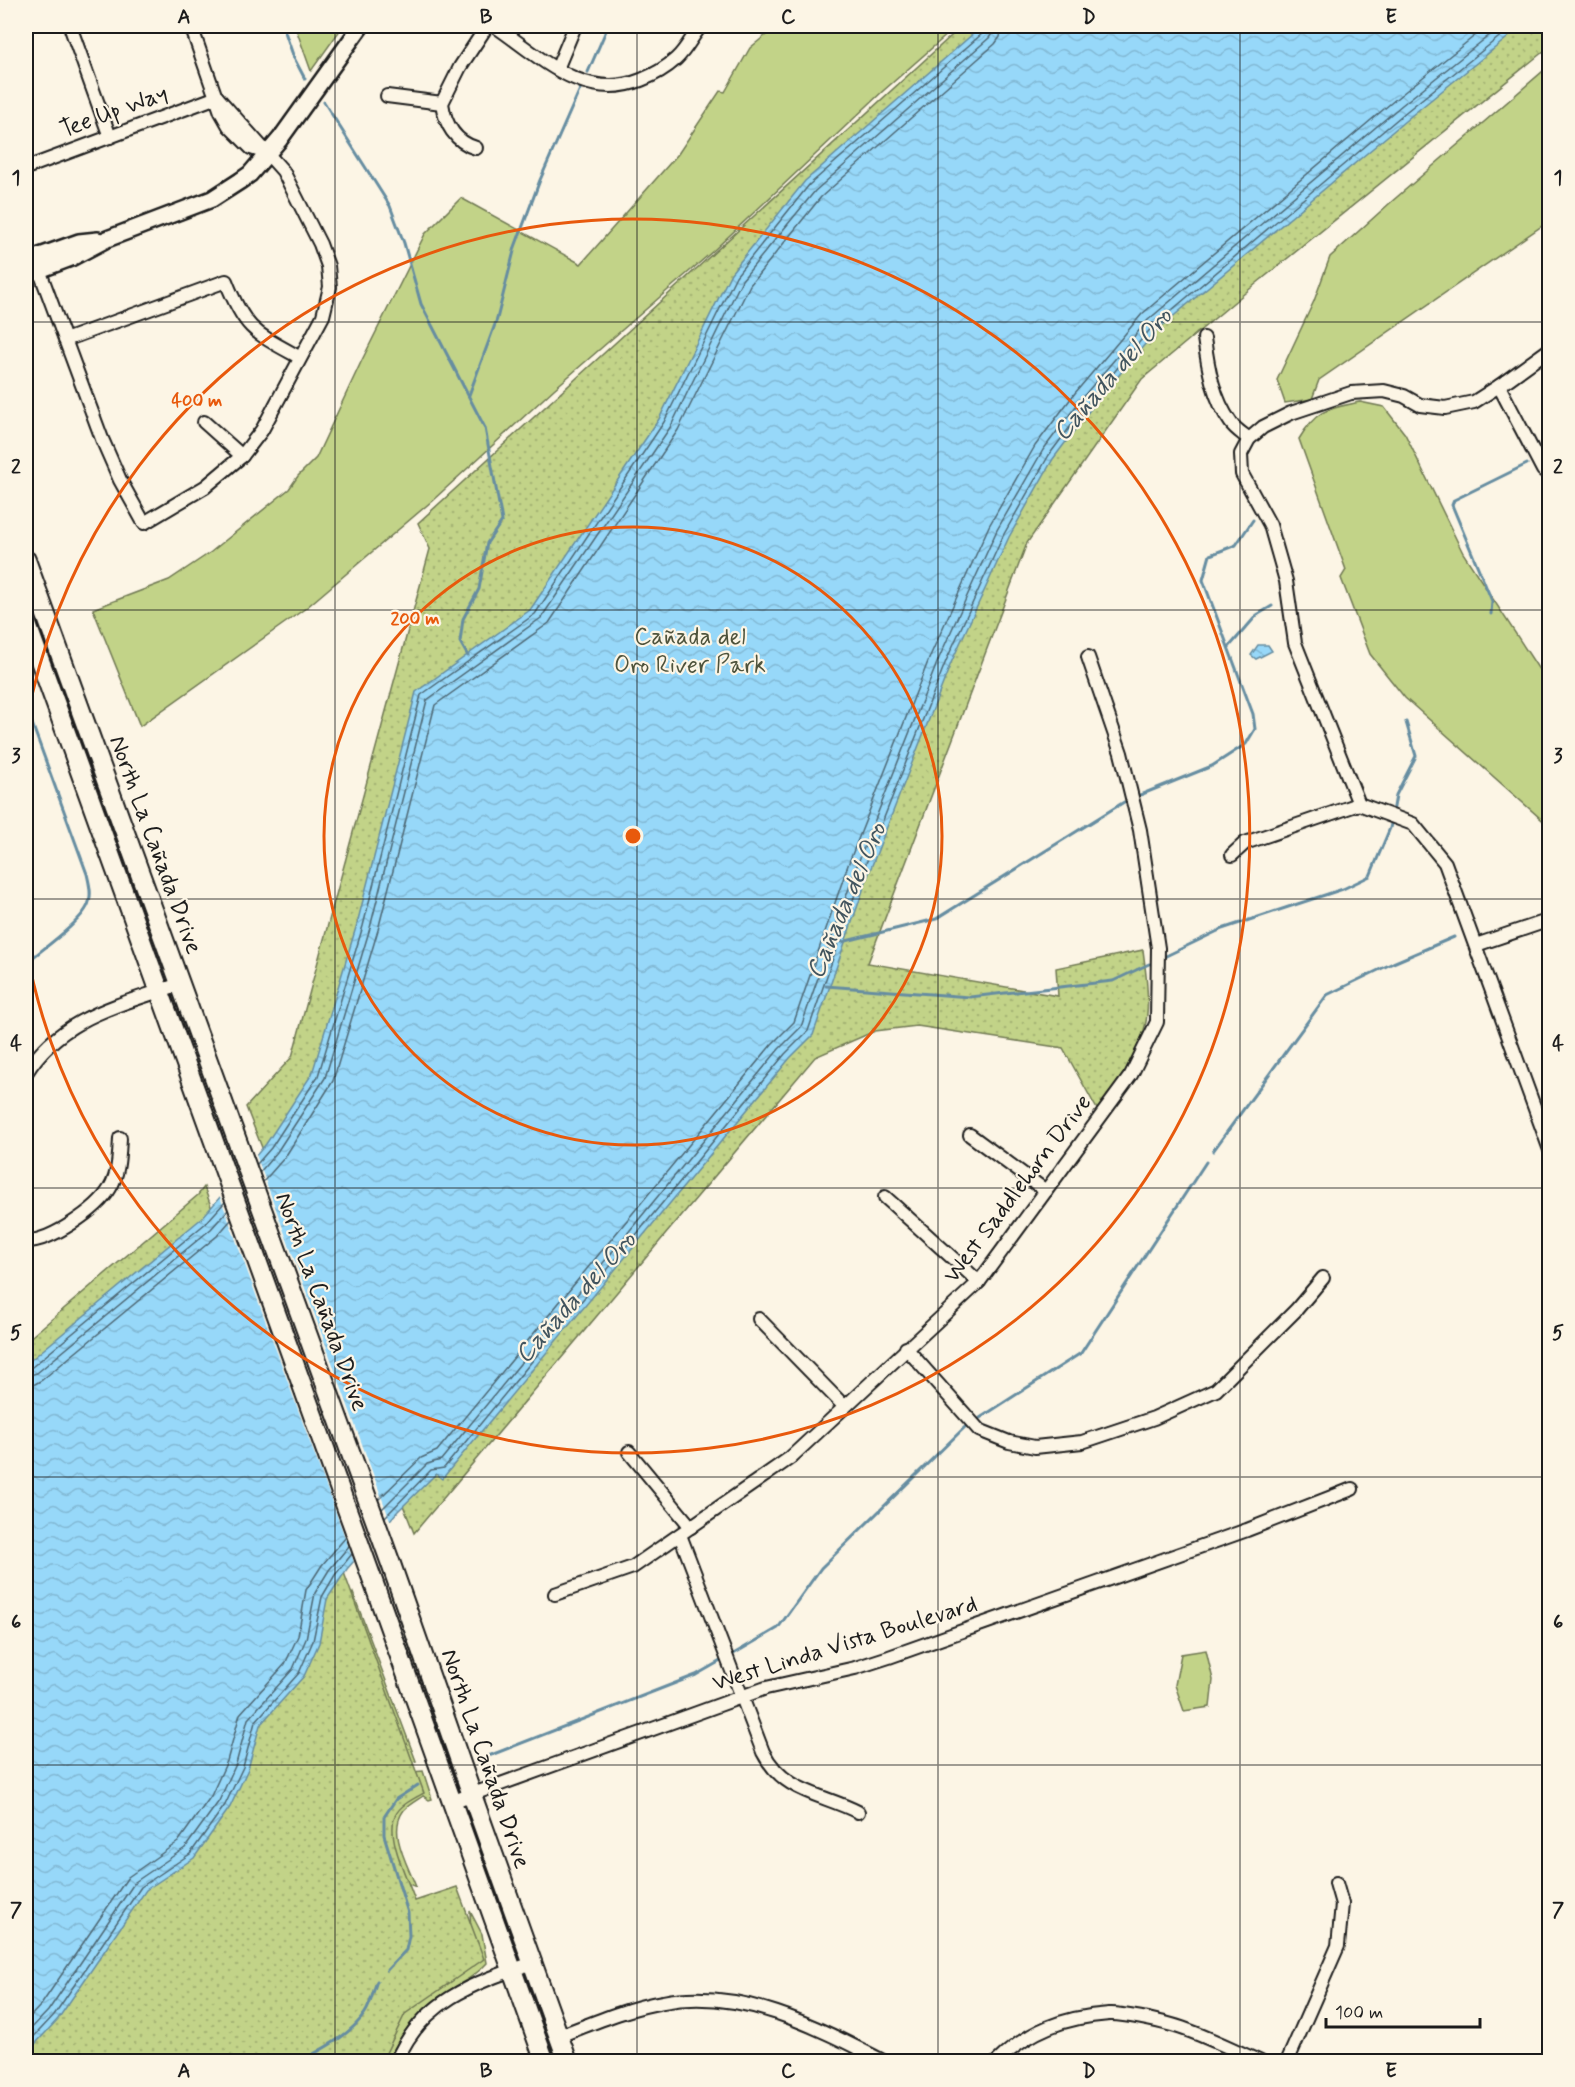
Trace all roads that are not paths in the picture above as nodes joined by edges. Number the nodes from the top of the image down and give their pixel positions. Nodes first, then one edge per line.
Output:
1 (70, 26) edge
2 (191, 26) edge
3 (361, 26) edge
4 (487, 26) edge
5 (495, 26) edge
6 (575, 26) edge
7 (701, 26) edge
8 (557, 69) junction
9 (387, 96) dead end
10 (217, 97) junction
11 (442, 103) junction
12 (110, 137) junction
13 (476, 148) dead end
14 (268, 153) junction
15 (26, 168) edge
16 (32, 266) edge
17 (1204, 339) dead end
18 (65, 340) junction
19 (1550, 349) edge
20 (299, 357) junction
21 (1499, 386) junction
22 (204, 422) dead end
23 (1249, 438) junction
24 (242, 456) junction
25 (1550, 475) edge
26 (26, 560) edge
27 (26, 622) edge
28 (1088, 657) dead end
29 (1359, 804) junction
30 (1232, 855) dead end
31 (1550, 923) edge
32 (1476, 945) junction
33 (180, 984) junction
34 (160, 991) junction
35 (26, 1073) edge
36 (970, 1135) dead end
37 (120, 1138) dead end
38 (1550, 1150) edge
39 (1046, 1191) junction
40 (885, 1197) dead end
41 (26, 1241) edge
42 (1323, 1278) dead end
43 (980, 1282) junction
44 (759, 1319) dead end
45 (906, 1348) junction
46 (844, 1406) junction
47 (629, 1452) dead end
48 (1352, 1489) dead end
49 (691, 1527) junction
50 (680, 1535) junction
51 (555, 1594) dead end
52 (742, 1696) junction
53 (472, 1795) junction
54 (451, 1802) junction
55 (858, 1812) dead end
56 (1336, 1883) dead end
57 (532, 1963) junction
58 (512, 1970) junction
59 (559, 2036) junction
60 (396, 2061) edge
61 (544, 2061) edge
62 (568, 2061) edge
63 (885, 2061) edge
64 (997, 2061) edge
65 (1262, 2061) edge
66 (1287, 2061) edge

1 - 12 street
2 - 10 street
3 - 14 street
4 - 11 street
5 - 8 street
6 - 8 street
7 - 8 street
9 - 11 street
10 - 12 street, Tee Up Way
10 - 14 street
11 - 13 street
12 - 15 street, Tee Up Way
14 - 16 street
14 - 20 street
16 - 18 street
17 - 23 street
18 - 20 street
18 - 24 street
19 - 21 street
20 - 24 street
21 - 23 street
21 - 25 street
22 - 24 street
23 - 29 street
26 - 33 main road, North La Cañada Drive
27 - 34 main road, North La Cañada Drive
28 - 39 street, West Saddlehorn Drive
29 - 30 street
29 - 32 street
31 - 32 street
32 - 38 street
33 - 34 street
33 - 53 main road, North La Cañada Drive
34 - 35 street
34 - 54 main road, North La Cañada Drive
36 - 39 street
37 - 41 street
39 - 43 street, West Saddlehorn Drive
40 - 43 street
42 - 45 street
43 - 45 street, West Saddlehorn Drive
44 - 46 street
45 - 46 street, West Saddlehorn Drive
46 - 49 street, West Saddlehorn Drive
47 - 49 street
48 - 52 street, West Linda Vista Boulevard
49 - 50 street, West Saddlehorn Drive
50 - 51 street, West Saddlehorn Drive
50 - 52 street
52 - 53 street, West Linda Vista Boulevard
52 - 55 street
53 - 54 street, West Linda Vista Boulevard
53 - 57 main road, North La Cañada Drive
54 - 58 main road, North La Cañada Drive
56 - 66 street
57 - 58 street
57 - 59 main road, North La Cañada Drive
58 - 60 street
58 - 61 main road, North La Cañada Drive
59 - 62 main road, North La Cañada Drive
59 - 63 street
64 - 65 street

